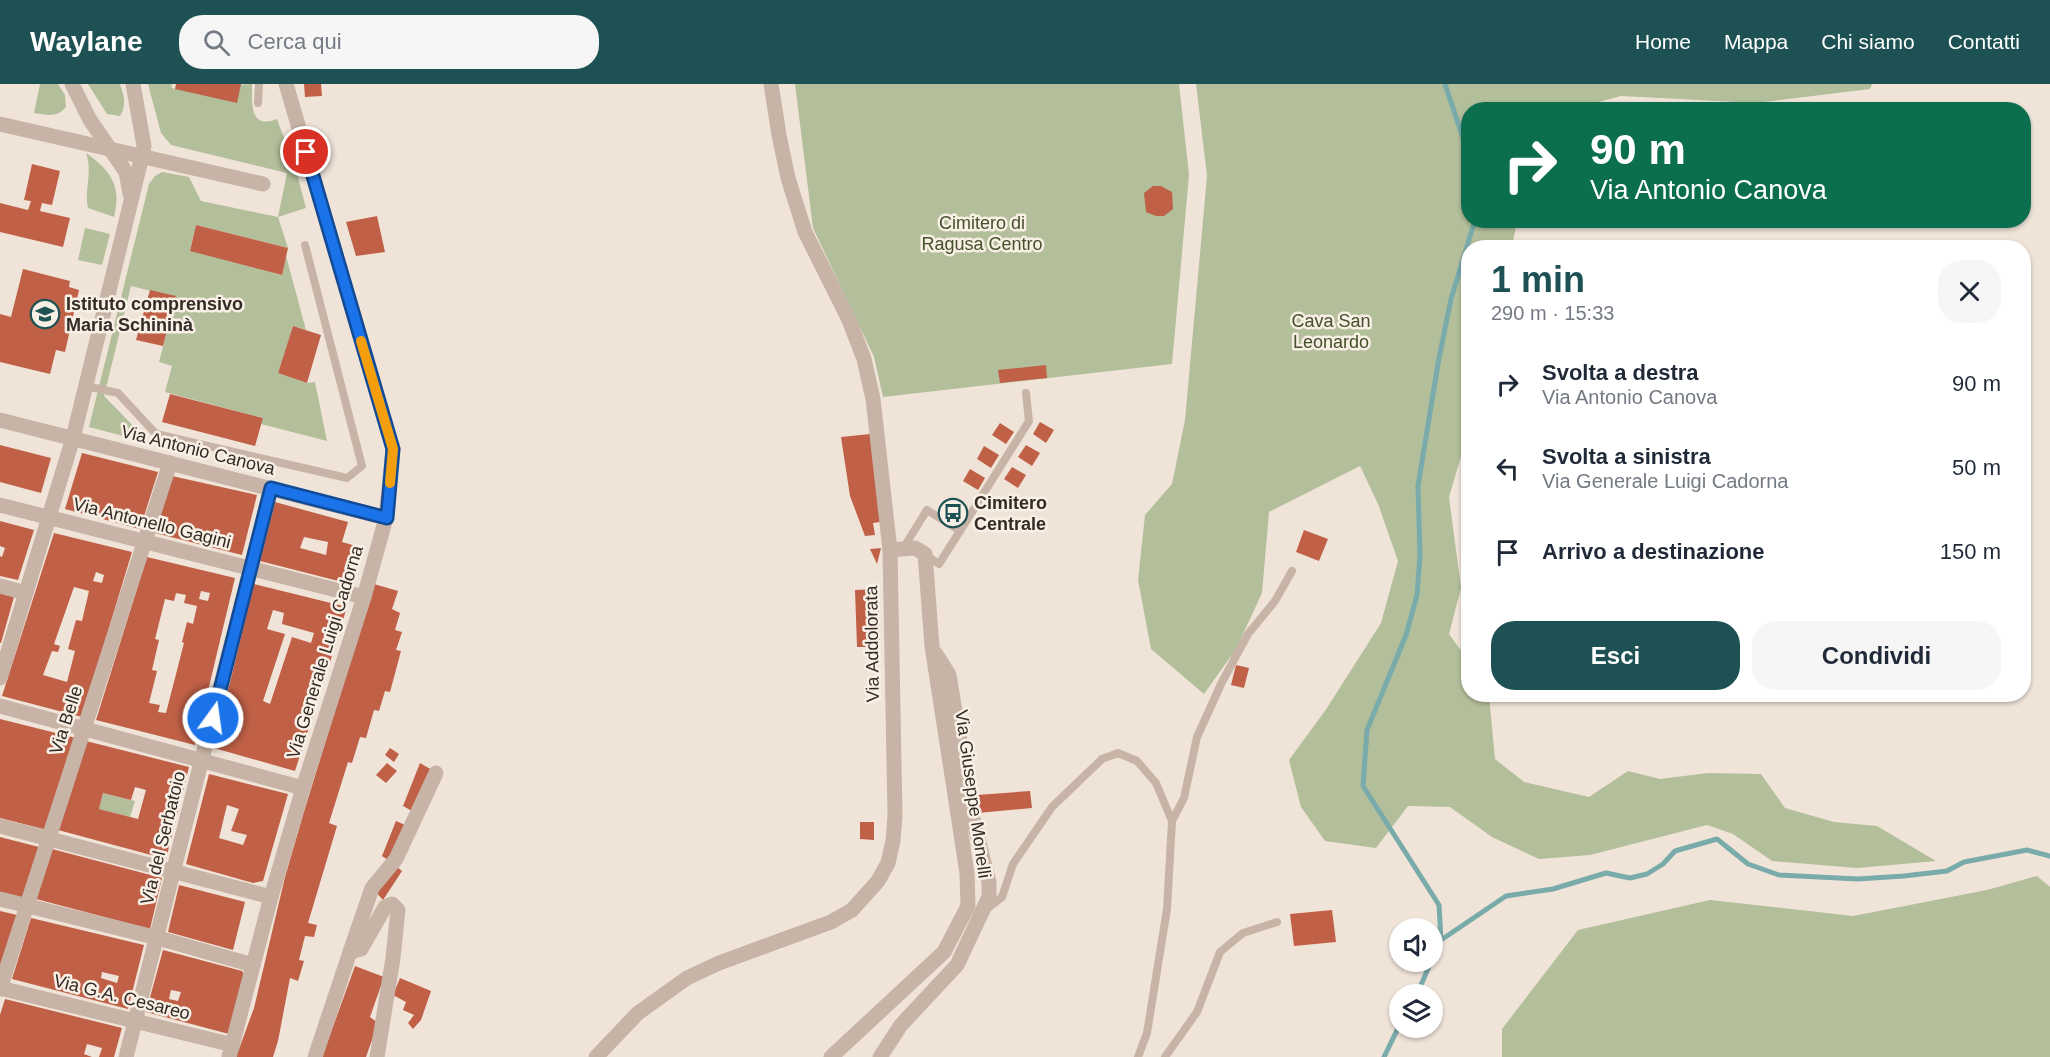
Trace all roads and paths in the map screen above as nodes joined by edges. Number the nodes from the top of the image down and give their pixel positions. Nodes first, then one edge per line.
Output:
1 (72, 84) edge
2 (133, 84) edge
3 (259, 84) edge
4 (286, 84) edge
5 (771, 84) edge
6 (258, 103) dead end
7 (0, 124) edge
8 (110, 148) junction
9 (142, 156) junction
10 (263, 184) dead end
11 (131, 203) junction
12 (305, 245) dead end
13 (86, 386) junction
14 (1026, 393) dead end
15 (0, 420) edge
16 (73, 438) junction
17 (170, 463) junction
18 (271, 488) junction
19 (0, 505) edge
20 (49, 518) junction
21 (387, 518) junction
22 (960, 531) junction
23 (144, 541) junction
24 (897, 548) junction
25 (925, 554) junction
26 (249, 568) junction
27 (1292, 571) dead end
28 (0, 586) edge
29 (26, 593) junction
30 (364, 597) junction
31 (932, 646) junction
32 (0, 678) edge
33 (0, 706) edge
34 (84, 729) junction
35 (203, 761) junction
36 (436, 773) dead end
37 (303, 788) junction
38 (1172, 821) junction
39 (0, 826) edge
40 (48, 838) junction
41 (174, 871) junction
42 (271, 897) junction
43 (0, 899) edge
44 (26, 906) junction
45 (984, 910) junction
46 (1277, 922) dead end
47 (158, 938) junction
48 (350, 952) junction
49 (253, 965) junction
50 (0, 988) edge
51 (136, 1019) junction
52 (231, 1051) edge
53 (126, 1057) edge
54 (315, 1057) edge
55 (377, 1057) edge
56 (596, 1057) edge
57 (831, 1057) edge
58 (880, 1057) edge
59 (1138, 1057) edge
60 (1165, 1057) edge

1 - 8 street
2 - 9 street
3 - 6 lane
4 - 21 street, Via Generale Luigi Cadorna
5 - 24 street, Via Addolorata
7 - 8 street
8 - 9 street
8 - 11 street
9 - 10 street
9 - 11 street
11 - 13 street
12 - 13 lane
13 - 16 street
14 - 22 lane
15 - 16 street, Via Antonio Canova
16 - 17 street, Via Antonio Canova
16 - 20 street
17 - 18 street, Via Antonio Canova
17 - 23 street, Via Belle
18 - 21 street, Via Antonio Canova
18 - 26 street, Via del Serbatoio
19 - 20 street, Via Antonello Gagini
20 - 23 street, Via Antonello Gagini
20 - 29 street
21 - 30 street, Via Generale Luigi Cadorna
22 - 24 lane
22 - 25 lane
23 - 26 street, Via Antonello Gagini
23 - 34 street, Via Belle
24 - 25 street
24 - 56 street, Via Addolorata
25 - 31 street, Via Giuseppe Monelli
26 - 30 street, Via Antonello Gagini
26 - 35 street, Via del Serbatoio
27 - 38 lane
28 - 29 street
29 - 32 street
30 - 37 street, Via Generale Luigi Cadorna
31 - 45 street
31 - 57 street, Via Giuseppe Monelli
33 - 34 street
34 - 35 street
34 - 40 street, Via Belle
35 - 37 street
35 - 41 street, Via del Serbatoio
36 - 48 street
37 - 42 street, Via Generale Luigi Cadorna
38 - 45 lane
38 - 59 lane
39 - 40 street
40 - 41 street
40 - 44 street, Via Belle
41 - 42 street
41 - 47 street, Via del Serbatoio
42 - 49 street, Via Generale Luigi Cadorna
43 - 44 street
44 - 47 street
44 - 50 street, Via Belle
45 - 58 street
46 - 60 lane
47 - 49 street
47 - 51 street, Via del Serbatoio
48 - 54 street
48 - 55 street
49 - 52 street, Via Generale Luigi Cadorna
50 - 51 street, Via G.A. Cesareo
51 - 52 street, Via G.A. Cesareo
51 - 53 street, Via del Serbatoio

